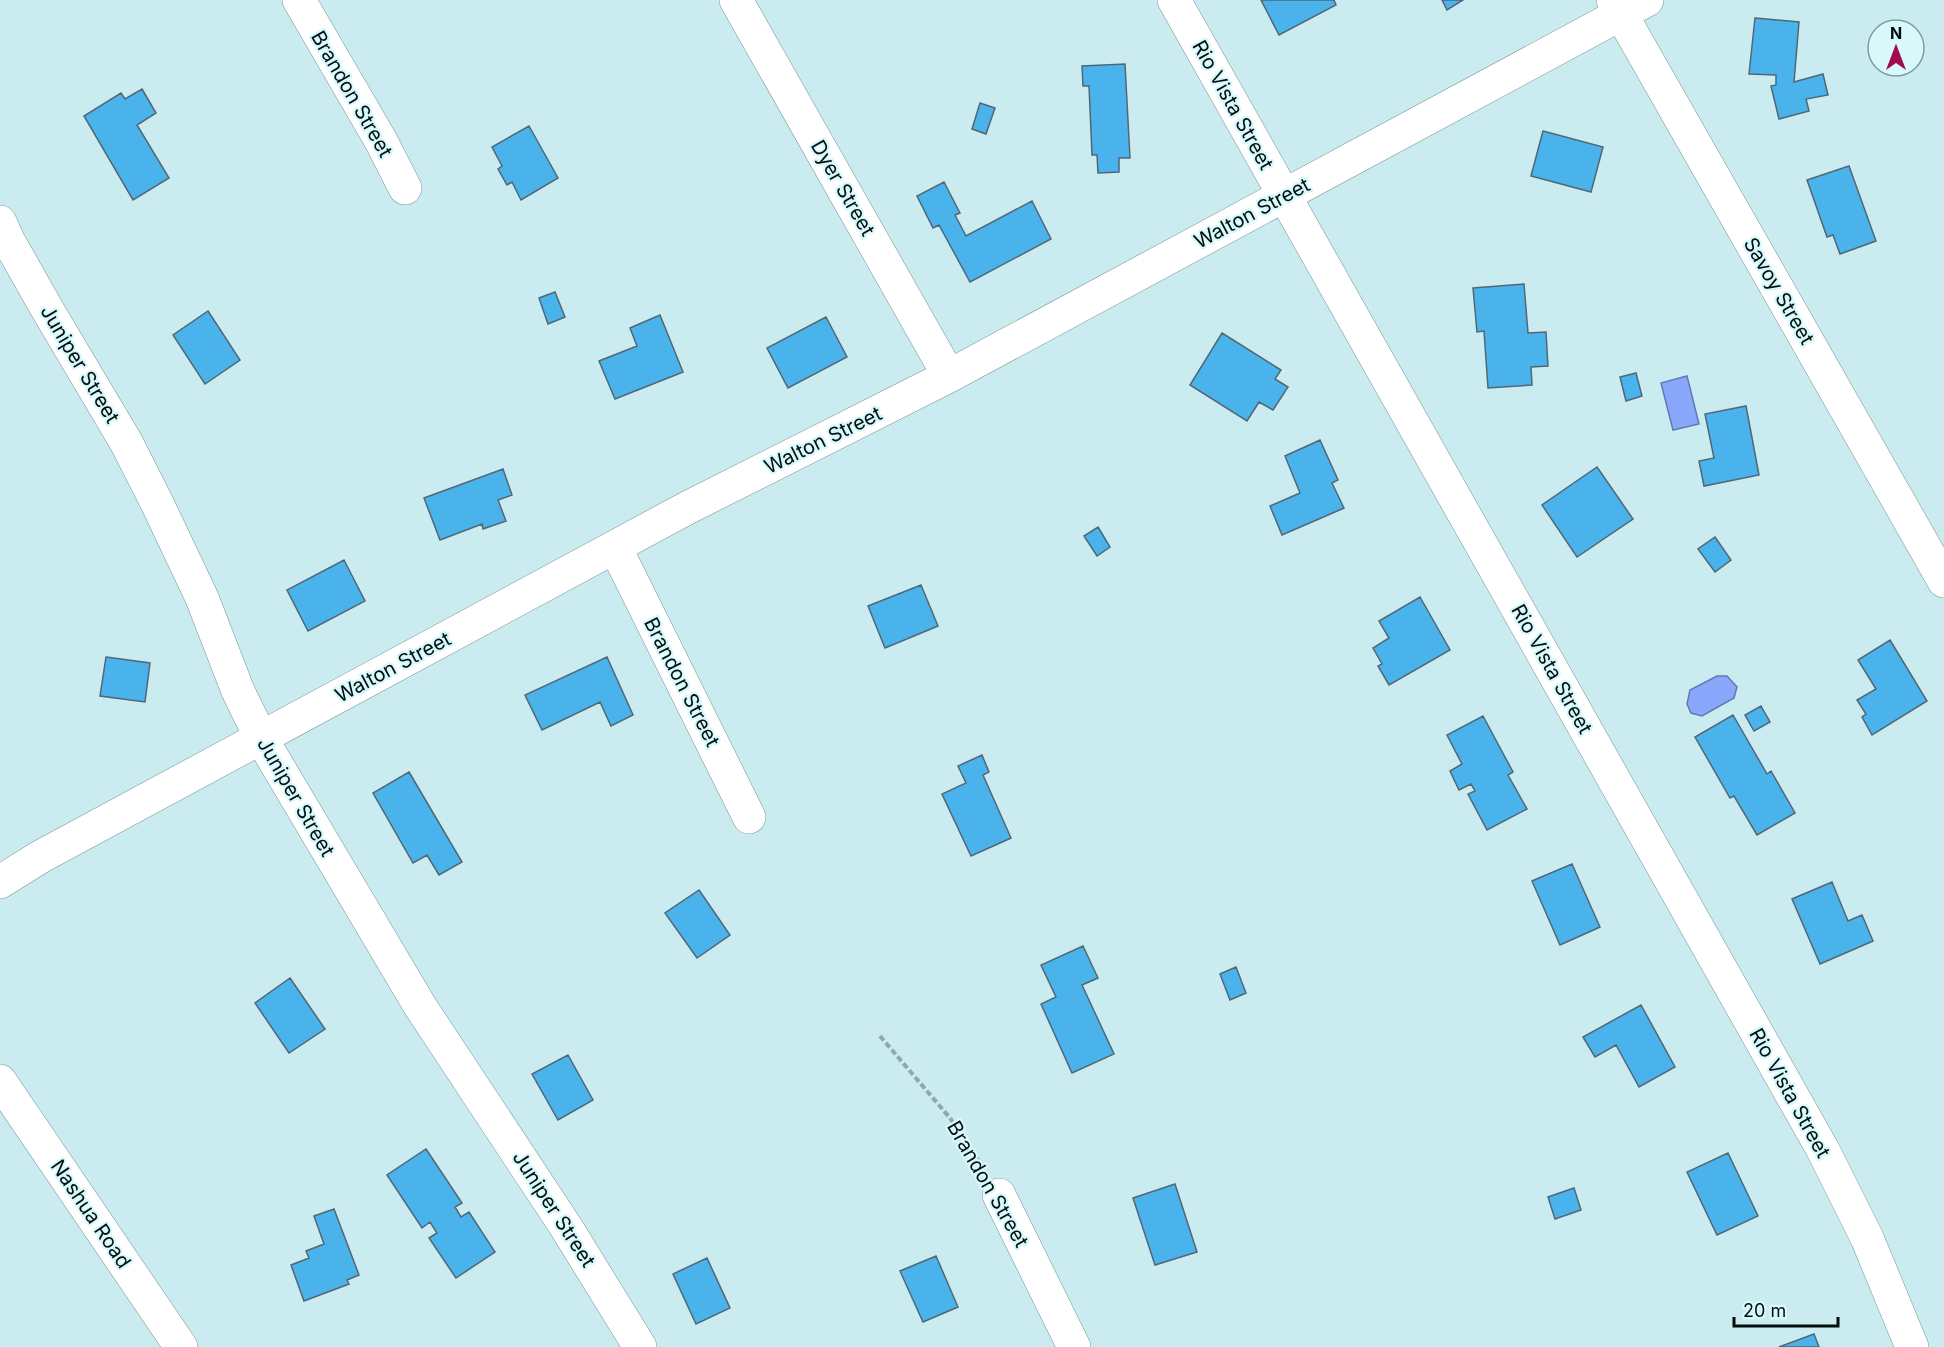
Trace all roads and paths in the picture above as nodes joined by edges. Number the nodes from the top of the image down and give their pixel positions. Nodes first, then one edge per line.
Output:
1 (299, 0) edge
2 (736, 0) edge
3 (1174, 0) edge
4 (1627, 4) edge
5 (405, 188) dead end
6 (1284, 195) junction
7 (0, 222) edge
8 (949, 376) junction
9 (615, 547) junction
10 (1944, 581) edge
11 (261, 738) junction
12 (749, 817) dead end
13 (0, 882) edge
14 (880, 1036) dead end
15 (0, 1081) edge
16 (999, 1195) joint
17 (181, 1347) edge
18 (640, 1347) edge
19 (1074, 1347) edge
20 (1912, 1347) edge

1 - 5 street, Brandon Street
2 - 8 street, Dyer Street
3 - 6 street, Rio Vista Street
4 - 6 street, Walton Street
4 - 10 street, Savoy Street
6 - 8 street, Walton Street
6 - 20 street, Rio Vista Street
7 - 11 street, Juniper Street
8 - 9 street, Walton Street
9 - 11 street, Walton Street
9 - 12 street, Brandon Street
11 - 13 street, Walton Street
11 - 18 street, Juniper Street
14 - 16 path, Brandon Street
15 - 17 street, Nashua Road
16 - 19 street, Brandon Street

